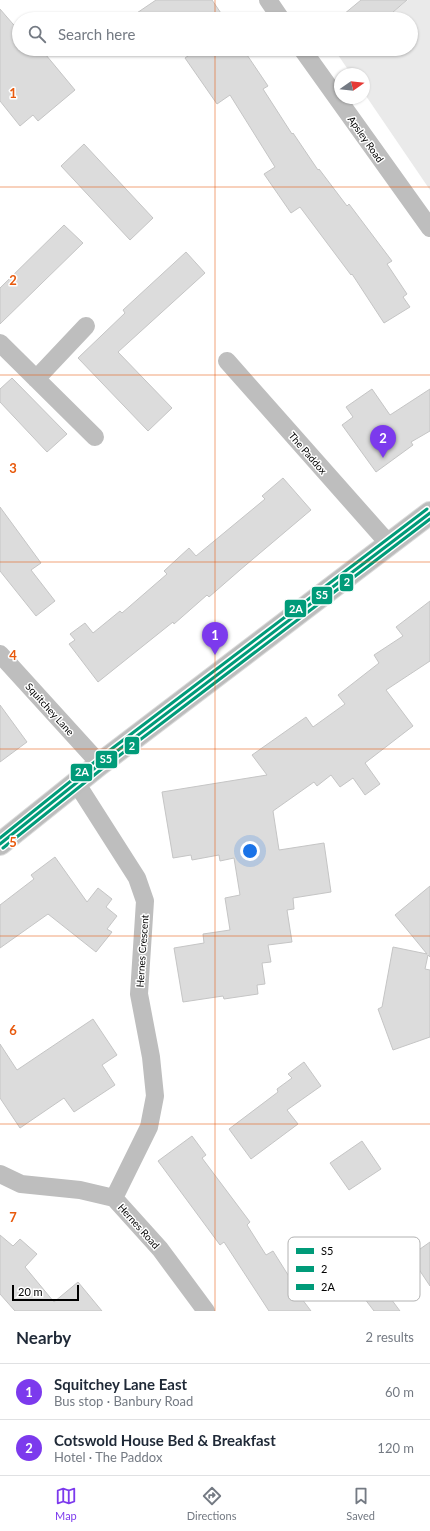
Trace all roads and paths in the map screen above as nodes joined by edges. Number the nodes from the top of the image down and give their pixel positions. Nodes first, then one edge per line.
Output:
1 (268, 0) edge
2 (276, 12) edge
3 (307, 56) edge
4 (430, 228) edge
5 (86, 326) dead end
6 (0, 343) edge
7 (227, 361) dead end
8 (36, 379) junction
9 (95, 437) dead end
10 (429, 517) edge
11 (389, 544) junction
12 (0, 654) edge
13 (100, 764) junction
14 (77, 784) junction
15 (0, 844) edge
16 (0, 1174) edge
17 (114, 1198) junction
18 (201, 1309) edge

1 - 2 street
3 - 4 street, Apsley Road
5 - 8 street
6 - 8 street
7 - 11 street, The Paddox
8 - 9 street
10 - 11 main road
11 - 13 main road
12 - 13 street, Squitchey Lane
13 - 14 main road
14 - 15 main road
14 - 17 street, Hernes Crescent
16 - 17 street, Hernes Road
17 - 18 street, Hernes Road

